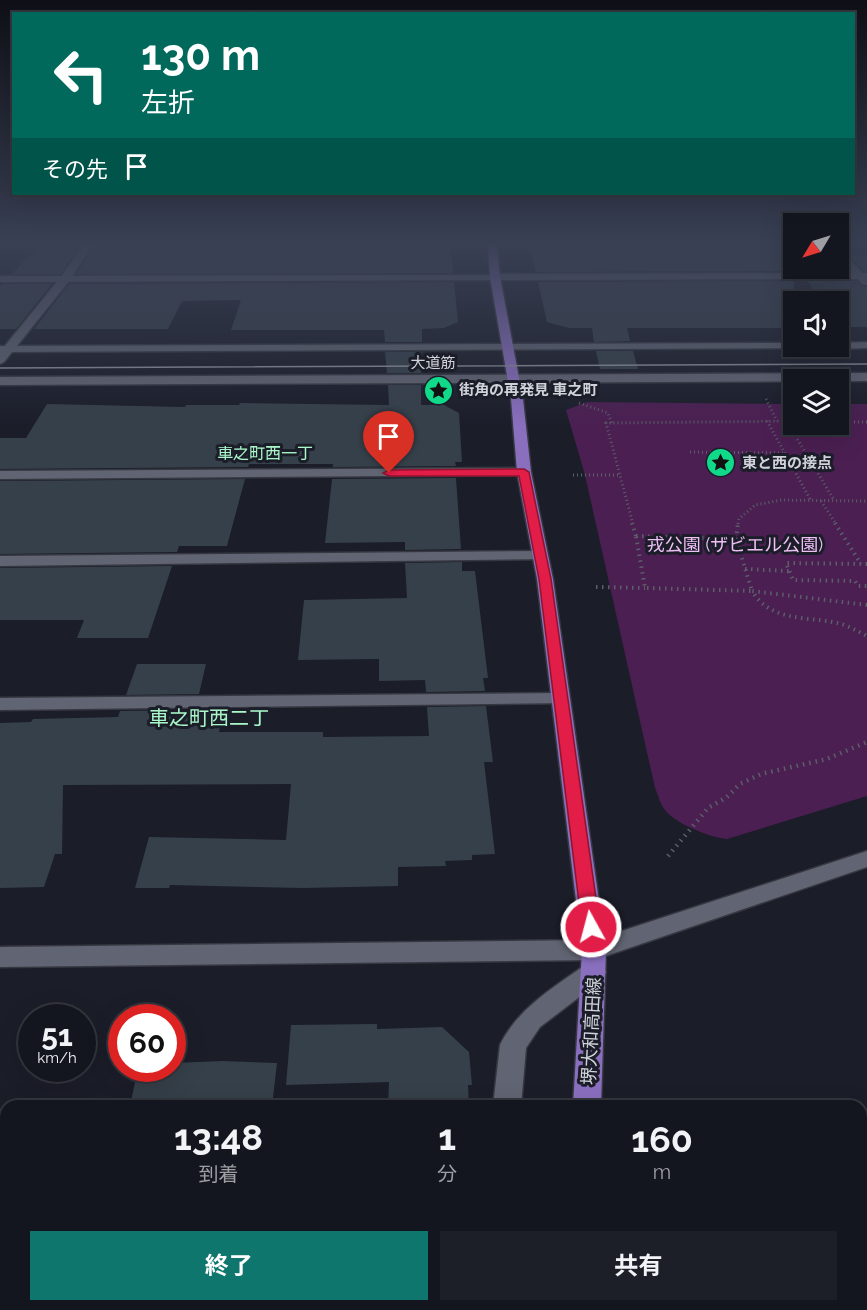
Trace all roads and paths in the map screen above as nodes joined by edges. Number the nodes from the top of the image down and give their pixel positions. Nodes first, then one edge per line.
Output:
1 (42, 305) edge
2 (501, 305) edge
3 (867, 345) edge
4 (783, 346) edge
5 (849, 346) edge
6 (509, 348) junction
7 (4, 349) edge
8 (0, 360) edge
9 (867, 377) edge
10 (513, 379) junction
11 (0, 381) edge
12 (763, 393) dead end
13 (573, 401) dead end
14 (767, 421) junction
15 (777, 421) junction
16 (783, 421) edge
17 (849, 422) edge
18 (867, 422) edge
19 (612, 423) junction
20 (795, 435) edge
21 (690, 452) dead end
22 (784, 453) junction
23 (524, 472) junction
24 (0, 475) edge
25 (573, 475) dead end
26 (618, 475) junction
27 (810, 500) junction
28 (821, 500) junction
29 (834, 500) junction
30 (867, 501) edge
31 (636, 536) junction
32 (736, 539) junction
33 (540, 556) junction
34 (0, 561) edge
35 (861, 564) junction
36 (867, 564) edge
37 (746, 569) junction
38 (789, 571) junction
39 (867, 586) edge
40 (596, 587) dead end
41 (645, 588) junction
42 (752, 591) junction
43 (867, 605) edge
44 (867, 636) edge
45 (561, 699) junction
46 (0, 704) edge
47 (867, 742) edge
48 (668, 856) dead end
49 (867, 859) edge
50 (0, 957) edge
51 (594, 961) junction
52 (508, 1100) edge
53 (587, 1100) edge

1 - 7 street
2 - 6 main road, 堺大和高田線
3 - 5 street
4 - 6 street, 大道筋
6 - 7 street, 大道筋
6 - 10 main road, 堺大和高田線
7 - 8 street
9 - 10 street, 大道筋
10 - 11 street, 大道筋
10 - 23 main road, 堺大和高田線
12 - 15 path
13 - 19 path
14 - 15 path
14 - 19 path
14 - 22 path
15 - 16 path
17 - 18 path
19 - 26 path
20 - 29 path
21 - 22 path
22 - 27 path
23 - 24 street
23 - 33 main road, 堺大和高田線
25 - 26 path
26 - 31 path
27 - 28 path
27 - 32 path
28 - 29 path
28 - 35 path
29 - 30 path
31 - 32 path
31 - 41 path
32 - 37 path
33 - 34 street
33 - 45 main road, 堺大和高田線
35 - 36 path
35 - 38 path
37 - 38 path
37 - 42 path
38 - 39 path
40 - 41 path
41 - 42 path
42 - 43 path
42 - 44 path
45 - 46 street
45 - 51 main road, 堺大和高田線
47 - 48 path
49 - 51 street
50 - 51 street
51 - 52 street
51 - 53 main road, 堺大和高田線

